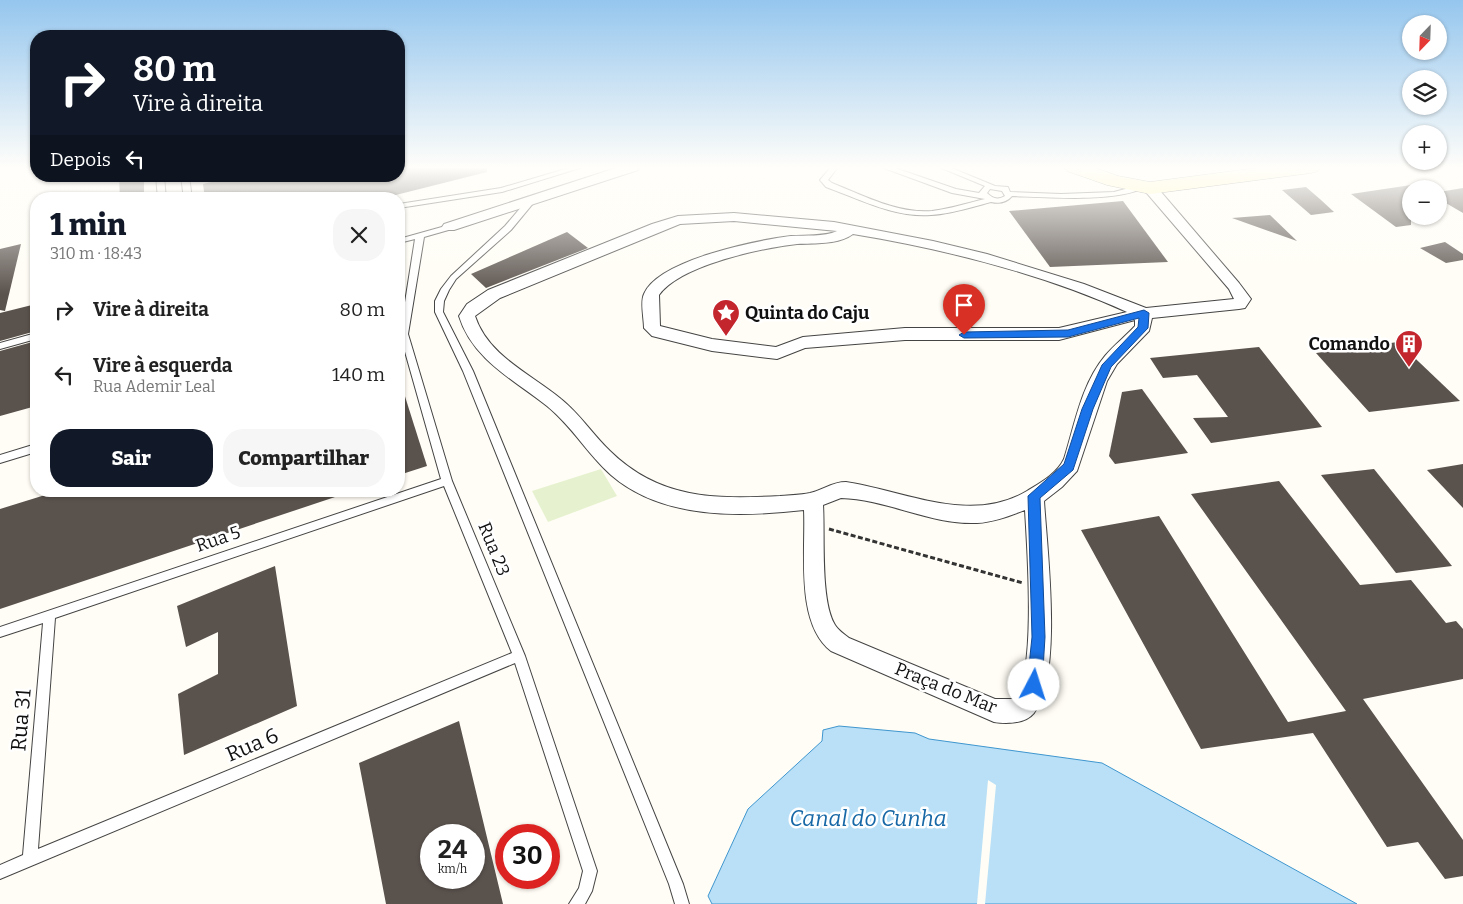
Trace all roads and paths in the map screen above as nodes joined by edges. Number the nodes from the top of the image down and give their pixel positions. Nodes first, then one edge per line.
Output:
1 (505, 209) edge
2 (524, 209) edge
3 (901, 209) edge
4 (946, 209) edge
5 (1165, 209) edge
6 (449, 227) joint
7 (850, 229) junction
8 (420, 235) junction
9 (405, 239) edge
10 (1144, 313) junction
11 (405, 318) edge
12 (30, 338) edge
13 (405, 345) edge
14 (0, 346) edge
15 (30, 450) edge
16 (0, 458) edge
17 (447, 481) junction
18 (405, 495) edge
19 (1034, 496) junction
20 (399, 497) edge
21 (813, 500) junction
22 (814, 526) junction
23 (1038, 587) junction
24 (50, 614) junction
25 (0, 632) edge
26 (519, 656) junction
27 (30, 859) junction
28 (0, 872) edge
29 (576, 904) edge
30 (682, 904) edge

1 - 6 street
2 - 30 lane
3 - 4 lane
5 - 10 street
6 - 8 lane
7 - 10 street
7 - 10 street
7 - 21 street
8 - 9 lane
8 - 11 lane, Rua 23
10 - 19 street
12 - 14 lane
13 - 17 lane, Rua 23
15 - 16 lane
17 - 18 lane, Rua 5
17 - 26 lane, Rua 23
19 - 21 street
19 - 23 street, Praça do Mar
20 - 24 lane, Rua 5
21 - 22 street, Praça do Mar
22 - 23 path
22 - 23 street, Praça do Mar
24 - 25 lane, Rua 5
24 - 27 lane, Rua 31
26 - 27 lane, Rua 6
26 - 29 lane, Rua 23
27 - 28 lane, Rua 6

